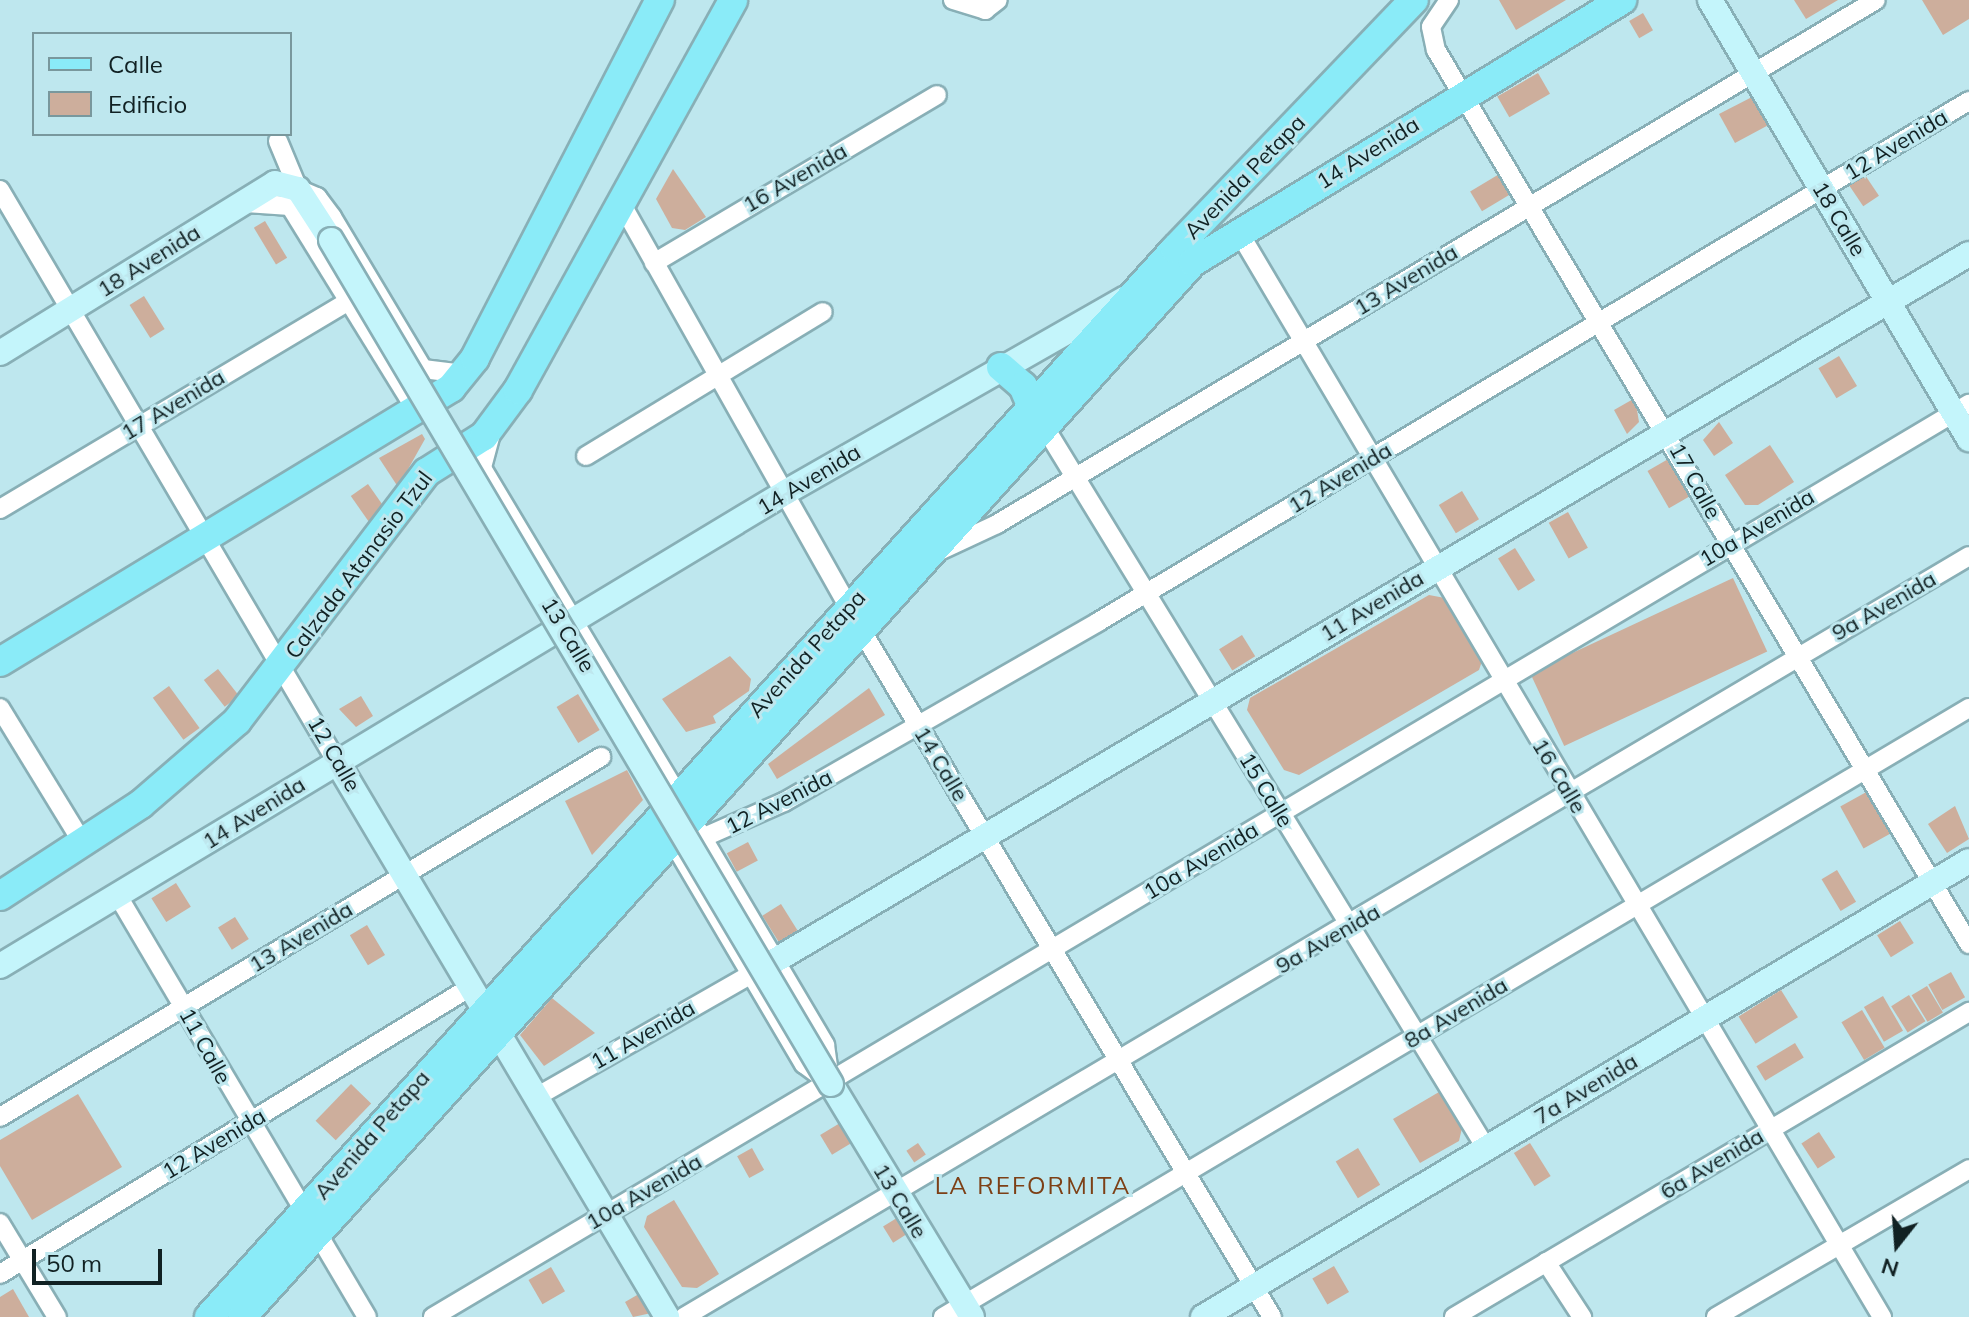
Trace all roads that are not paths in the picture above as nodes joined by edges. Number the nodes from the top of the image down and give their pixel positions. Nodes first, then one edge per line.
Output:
1 (660, 0) edge
2 (733, 0) edge
3 (953, 0) edge
4 (1449, 0) edge
5 (1622, 0) edge
6 (1710, 0) edge
7 (1876, 0) edge
8 (991, 5) edge
9 (1425, 8) edge
10 (1753, 73) junction
11 (937, 95) dead end
12 (1463, 95) junction
13 (1969, 101) edge
14 (278, 141) dead end
15 (298, 189) junction
16 (1822, 189) junction
17 (1, 196) edge
18 (243, 203) junction
19 (621, 203) junction
20 (1533, 205) junction
21 (1240, 234) junction
22 (1969, 254) edge
23 (1193, 262) junction
24 (654, 263) junction
25 (1136, 293) junction
26 (347, 302) junction
27 (1888, 302) junction
28 (69, 311) junction
29 (823, 312) dead end
30 (1602, 321) junction
31 (1301, 343) junction
32 (0, 353) edge
33 (1001, 367) junction
34 (464, 374) junction
35 (718, 376) junction
36 (1961, 408) edge
37 (416, 410) junction
38 (496, 418) junction
39 (1040, 422) junction
40 (137, 426) junction
41 (1667, 432) junction
42 (1969, 439) edge
43 (586, 456) dead end
44 (447, 458) junction
45 (1370, 459) junction
46 (1075, 478) junction
47 (786, 492) junction
48 (0, 509) edge
49 (207, 536) junction
50 (1730, 544) junction
51 (933, 554) junction
52 (1969, 556) edge
53 (1436, 569) junction
54 (1146, 593) junction
55 (848, 607) junction
56 (576, 624) junction
57 (863, 633) junction
58 (553, 635) junction
59 (1800, 657) junction
60 (0, 662) edge
61 (283, 666) junction
62 (1502, 680) junction
63 (1212, 701) junction
64 (0, 708) edge
65 (1969, 708) edge
66 (918, 726) junction
67 (601, 757) dead end
68 (337, 762) junction
69 (1866, 769) junction
70 (1571, 796) junction
71 (1280, 813) junction
72 (684, 816) junction
73 (987, 839) junction
74 (673, 842) junction
75 (84, 845) junction
76 (1969, 861) edge
77 (405, 875) junction
78 (1932, 882) junction
79 (0, 896) edge
80 (118, 896) junction
81 (1636, 905) junction
82 (1350, 927) junction
83 (1969, 944) edge
84 (1051, 951) junction
85 (776, 960) junction
86 (0, 966) edge
87 (752, 974) junction
88 (184, 1007) junction
89 (483, 1011) junction
90 (1969, 1012) edge
91 (1704, 1018) junction
92 (1417, 1036) junction
93 (1118, 1061) junction
94 (831, 1084) junction
95 (536, 1097) junction
96 (0, 1117) edge
97 (248, 1123) junction
98 (1770, 1129) junction
99 (1486, 1148) junction
100 (1969, 1169) edge
101 (1186, 1173) junction
102 (894, 1193) junction
103 (606, 1214) junction
104 (0, 1223) edge
105 (310, 1224) junction
106 (1839, 1244) junction
107 (22, 1261) junction
108 (1546, 1262) junction
109 (0, 1274) edge
110 (1254, 1287) junction
111 (960, 1313) edge
112 (57, 1317) edge
113 (209, 1317) edge
114 (242, 1317) edge
115 (367, 1317) edge
116 (433, 1317) edge
117 (667, 1317) edge
118 (684, 1317) edge
119 (1203, 1317) edge
120 (1272, 1317) edge
121 (1454, 1317) edge
122 (1582, 1317) edge
123 (1716, 1317) edge
124 (1882, 1317) edge

1 - 34 main road
2 - 19 main road, Calzada Atanasio Tzul
3 - 8 street
4 - 9 street, Avenida Petapa
5 - 12 main road, 14 Avenida
6 - 10 main road, 18 Calle
7 - 10 street, 13 Avenida
9 - 12 street, 17 Calle
9 - 25 main road, Avenida Petapa
10 - 16 main road, 18 Calle
10 - 20 street, 13 Avenida
11 - 24 street, 16 Avenida
12 - 20 street, 17 Calle
12 - 21 main road, 14 Avenida
13 - 16 street, 12 Avenida
14 - 15 street, 13 Calle
15 - 18 main road, 18 Avenida
15 - 34 street, 13 Calle
15 - 94 main road, 13 Calle, bridge
16 - 27 main road, 18 Calle
16 - 30 street, 12 Avenida
17 - 28 street, 12 Calle
18 - 26 street
18 - 28 main road, 18 Avenida
19 - 24 street, 14 Calle
19 - 38 main road, Calzada Atanasio Tzul
20 - 30 street, 17 Calle
20 - 31 street, 13 Avenida
21 - 23 main road, 14 Avenida
21 - 31 street, 16 Calle
22 - 27 main road, 11 Avenida
23 - 25 main road, 14 Avenida
23 - 39 main road, Avenida Petapa
24 - 35 street, 14 Calle
25 - 33 main road, 14 Avenida
25 - 39 main road, Avenida Petapa
26 - 37 street
26 - 40 street, 17 Avenida
27 - 36 main road, 18 Calle
27 - 41 main road, 11 Avenida
28 - 32 main road, 18 Avenida
28 - 40 street, 12 Calle
29 - 35 street
30 - 41 street, 17 Calle
30 - 45 street, 12 Avenida
31 - 45 street, 16 Calle
31 - 46 street, 13 Avenida
33 - 39 main road
33 - 47 main road, 14 Avenida
34 - 37 main road
35 - 43 street
35 - 47 street, 14 Calle
36 - 42 main road, 18 Calle
36 - 50 street, 10a Avenida
37 - 49 main road
38 - 44 main road, Calzada Atanasio Tzul
38 - 56 street, 13 Calle
39 - 46 street, 15 Calle
39 - 51 main road, Avenida Petapa
39 - 55 main road, Avenida Petapa
40 - 48 street, 17 Avenida
40 - 49 street, 12 Calle
41 - 50 street, 17 Calle
41 - 53 main road, 11 Avenida
44 - 58 street, 13 Calle
44 - 61 main road, Calzada Atanasio Tzul
45 - 53 street, 16 Calle
45 - 54 street, 12 Avenida
46 - 51 street, 13 Avenida
46 - 54 street, 15 Calle
47 - 55 street, 14 Calle
47 - 56 main road, 14 Avenida
49 - 60 main road
49 - 61 street, 12 Calle
50 - 59 street, 17 Calle
50 - 62 street, 10a Avenida
51 - 57 main road, Avenida Petapa
52 - 59 street, 9a Avenida
53 - 62 street, 16 Calle
53 - 63 main road, 11 Avenida
54 - 63 street, 15 Calle
54 - 66 street, 12 Avenida
55 - 57 street, 14 Calle
55 - 72 main road, Avenida Petapa
56 - 58 main road, 14 Avenida
56 - 72 street, 13 Calle
57 - 66 street, 14 Calle
57 - 72 main road, Avenida Petapa
58 - 68 main road, 14 Avenida
58 - 72 street, 13 Calle
59 - 69 street, 17 Calle
59 - 70 street, 9a Avenida
61 - 68 street, 12 Calle
61 - 75 main road, Calzada Atanasio Tzul
62 - 70 street, 16 Calle
62 - 71 street, 10a Avenida
63 - 71 street, 15 Calle
63 - 73 main road, 11 Avenida
64 - 75 street
65 - 69 street, 8a Avenida
66 - 72 street, 12 Avenida
66 - 73 street, 14 Calle
67 - 77 street, 13 Avenida
68 - 77 main road, 12 Calle
68 - 80 main road, 14 Avenida
69 - 78 street, 17 Calle
69 - 81 street, 8a Avenida
70 - 81 street, 16 Calle
70 - 82 street, 9a Avenida
71 - 82 street, 15 Calle
71 - 84 street, 10a Avenida
72 - 74 main road, Avenida Petapa
72 - 85 street, 13 Calle
72 - 89 main road, Avenida Petapa
73 - 84 street, 14 Calle
73 - 85 main road, 11 Avenida
74 - 87 street, 13 Calle
74 - 89 main road, Avenida Petapa
75 - 79 main road, Calzada Atanasio Tzul
76 - 78 main road, 7a Avenida
77 - 88 street, 13 Avenida
77 - 89 main road, 12 Calle
78 - 83 street, 17 Calle
78 - 91 main road, 7a Avenida
80 - 86 main road, 14 Avenida
80 - 88 street, 11 Calle
81 - 91 street, 16 Calle
81 - 92 street, 8a Avenida
82 - 92 street, 15 Calle
82 - 93 street, 9a Avenida
84 - 93 street, 14 Calle
84 - 94 street, 10a Avenida
85 - 94 street, 13 Calle
87 - 94 street, 13 Calle
87 - 95 street, 11 Avenida
88 - 96 street, 13 Avenida
88 - 97 street, 11 Calle
89 - 95 main road, 12 Calle
89 - 97 street, 12 Avenida
89 - 105 main road, Avenida Petapa
90 - 98 street, 6a Avenida
91 - 98 street, 16 Calle
91 - 99 main road, 7a Avenida
92 - 99 street, 15 Calle
92 - 101 street, 8a Avenida
93 - 101 street, 14 Calle
93 - 102 street, 9a Avenida
94 - 102 main road, 13 Calle
94 - 103 street, 10a Avenida
95 - 103 main road, 12 Calle
97 - 105 street, 11 Calle
97 - 107 street, 12 Avenida
98 - 106 street, 16 Calle
98 - 108 street, 6a Avenida
99 - 110 main road, 7a Avenida
100 - 106 street
101 - 110 street, 14 Calle
101 - 111 street, 8a Avenida
102 - 111 main road, 13 Calle
102 - 118 street, 9a Avenida
103 - 116 street, 10a Avenida
103 - 117 main road, 12 Calle
104 - 107 street
105 - 113 main road, Avenida Petapa
105 - 114 main road, Avenida Petapa
105 - 115 street, 11 Calle
106 - 123 street
106 - 124 street, 16 Calle
107 - 109 street, 12 Avenida
107 - 112 street
108 - 121 street, 6a Avenida
108 - 122 street
110 - 119 main road, 7a Avenida
110 - 120 street, 14 Calle

